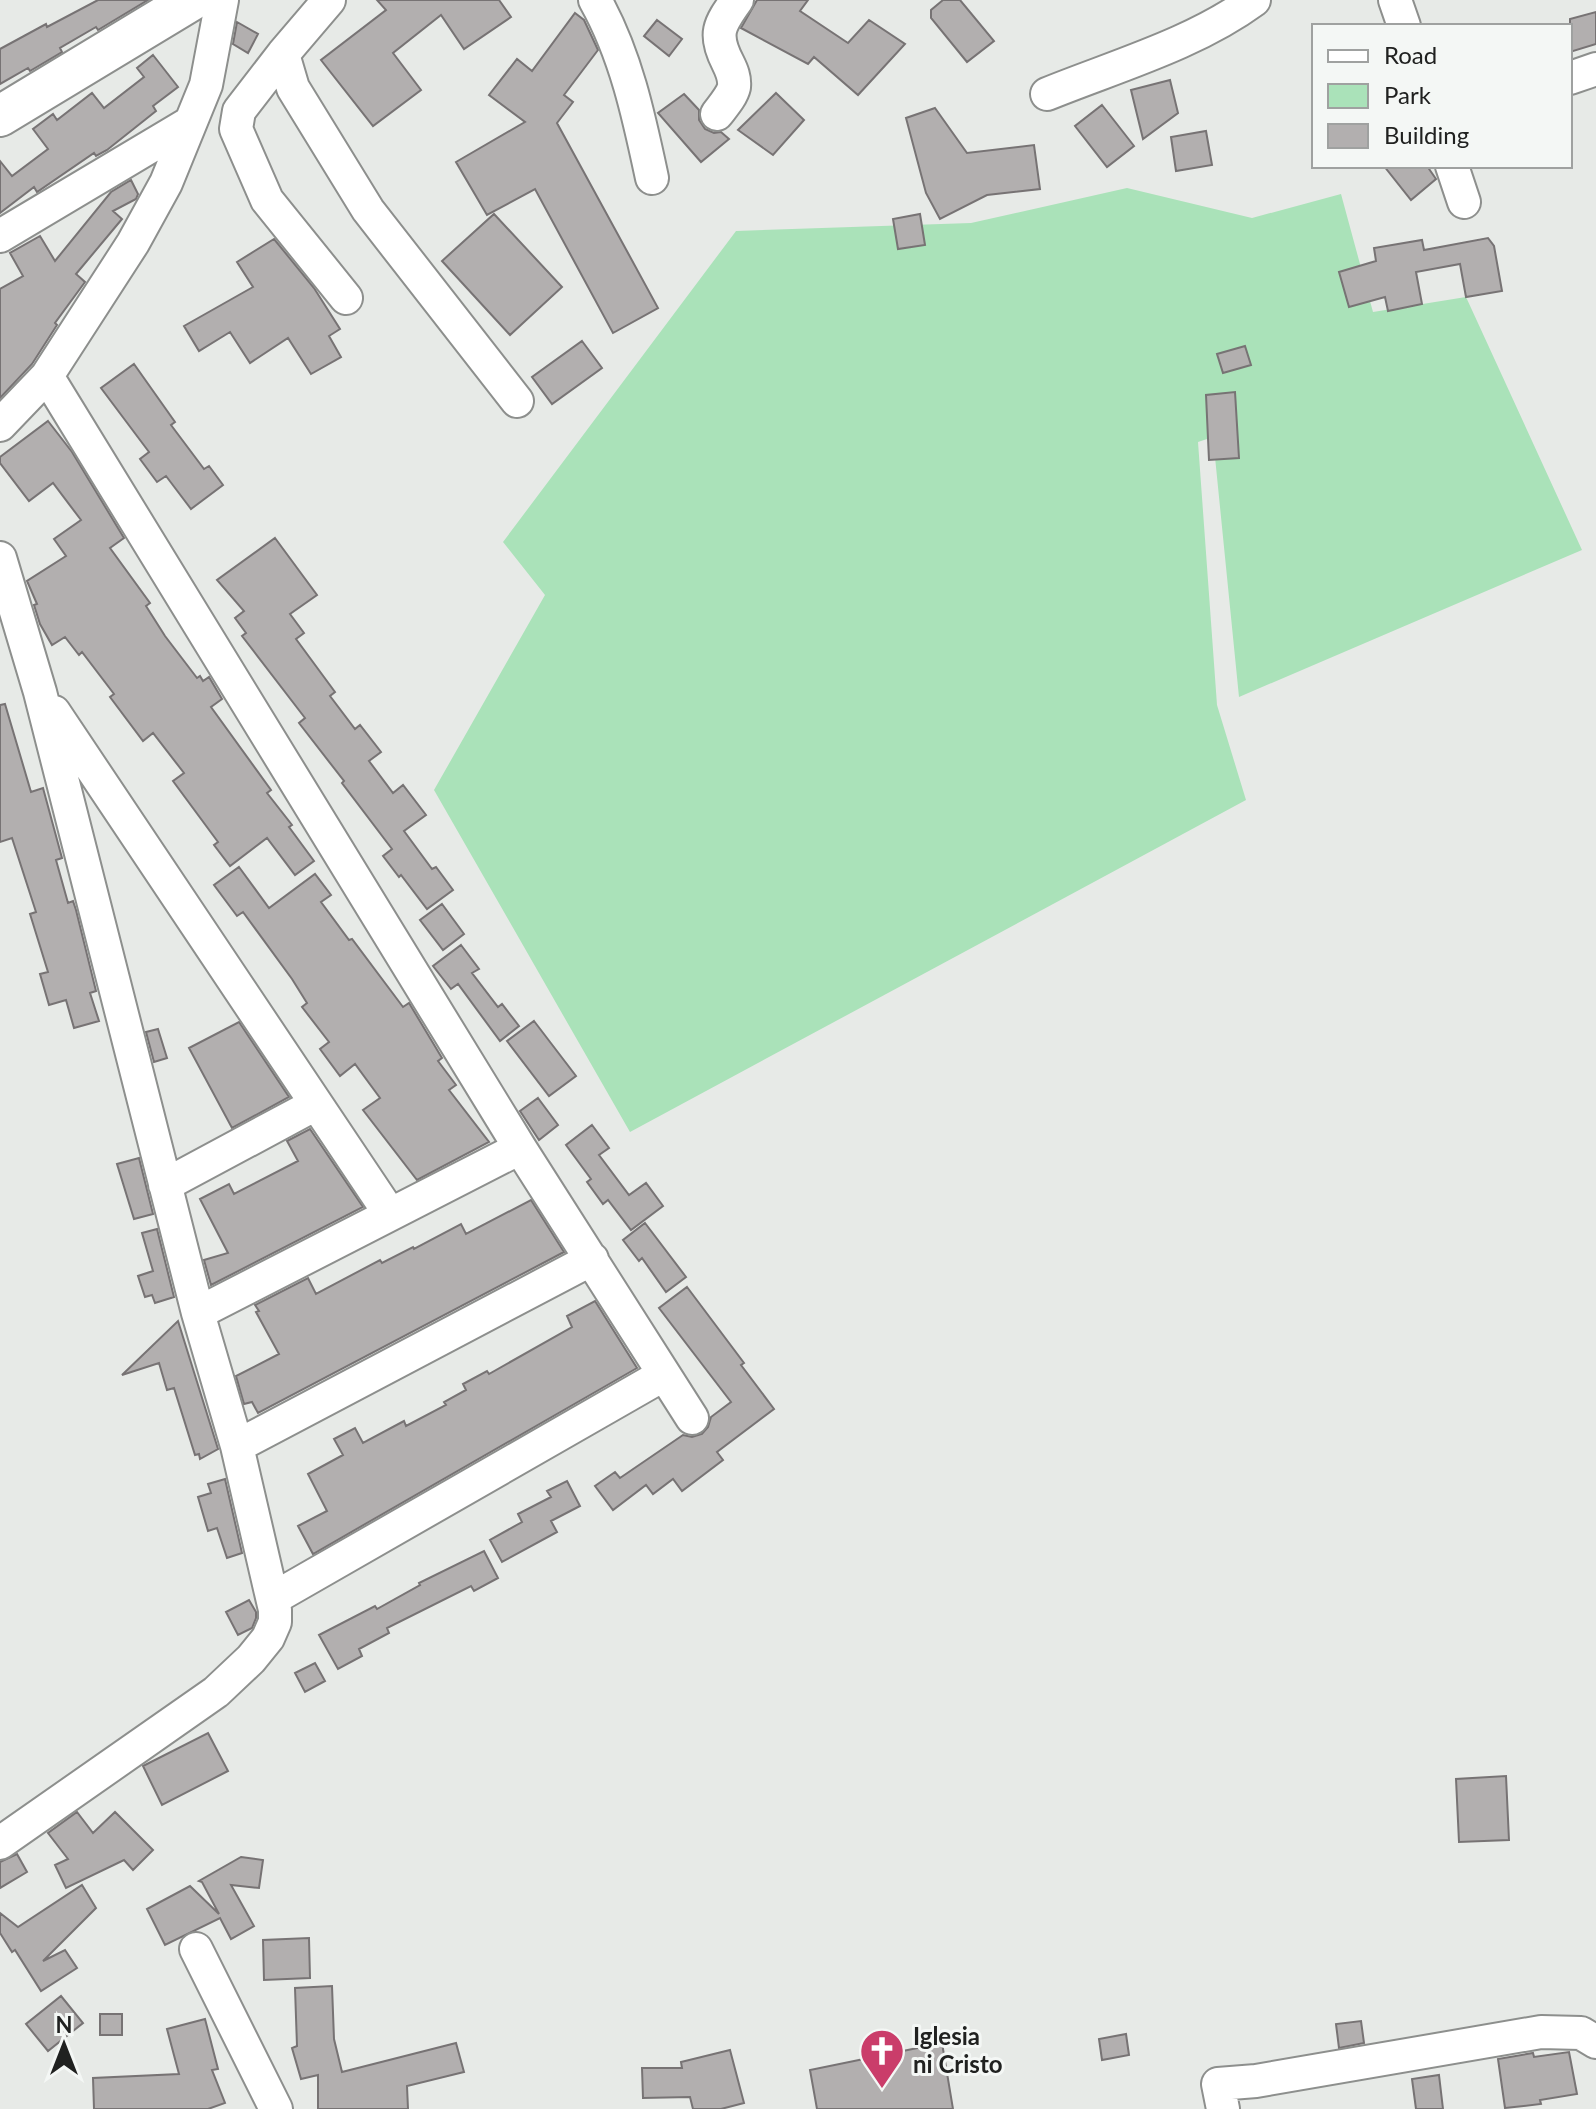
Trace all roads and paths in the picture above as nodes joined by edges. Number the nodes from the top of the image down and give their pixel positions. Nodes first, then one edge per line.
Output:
1 (192, 0) edge
2 (222, 0) edge
3 (329, 0) edge
4 (595, 0) edge
5 (737, 0) edge
6 (1254, 0) edge
7 (1395, 0) edge
8 (1403, 24) edge
9 (283, 54) junction
10 (1596, 69) edge
11 (1572, 77) edge
12 (1047, 94) dead end
13 (717, 114) dead end
14 (0, 116) edge
15 (188, 124) junction
16 (1453, 168) edge
17 (652, 178) dead end
18 (1464, 202) dead end
19 (0, 236) edge
20 (346, 298) dead end
21 (47, 376) junction
22 (517, 401) dead end
23 (0, 425) edge
24 (0, 558) edge
25 (40, 692) junction
26 (316, 1104) junction
27 (520, 1148) junction
28 (165, 1185) junction
29 (390, 1214) junction
30 (592, 1259) junction
31 (198, 1313) junction
32 (663, 1375) junction
33 (692, 1418) dead end
34 (237, 1446) junction
35 (274, 1598) junction
36 (0, 1843) edge
37 (196, 1949) dead end
38 (1596, 2042) edge
39 (276, 2109) edge
40 (1223, 2109) edge

1 - 14 main road
2 - 15 street
3 - 9 street
4 - 17 street
5 - 13 street
6 - 12 street
7 - 8 street
9 - 20 street
9 - 22 street
10 - 11 street
15 - 19 street
15 - 21 street
16 - 18 street
21 - 23 street
21 - 27 street
24 - 25 street
25 - 26 street
25 - 28 street
26 - 28 street
26 - 29 street
27 - 29 street
27 - 30 street
28 - 31 street
29 - 31 street
30 - 32 street
30 - 34 street
31 - 34 street
32 - 33 street
32 - 35 street
34 - 35 street
35 - 36 street
37 - 39 street
38 - 40 street

